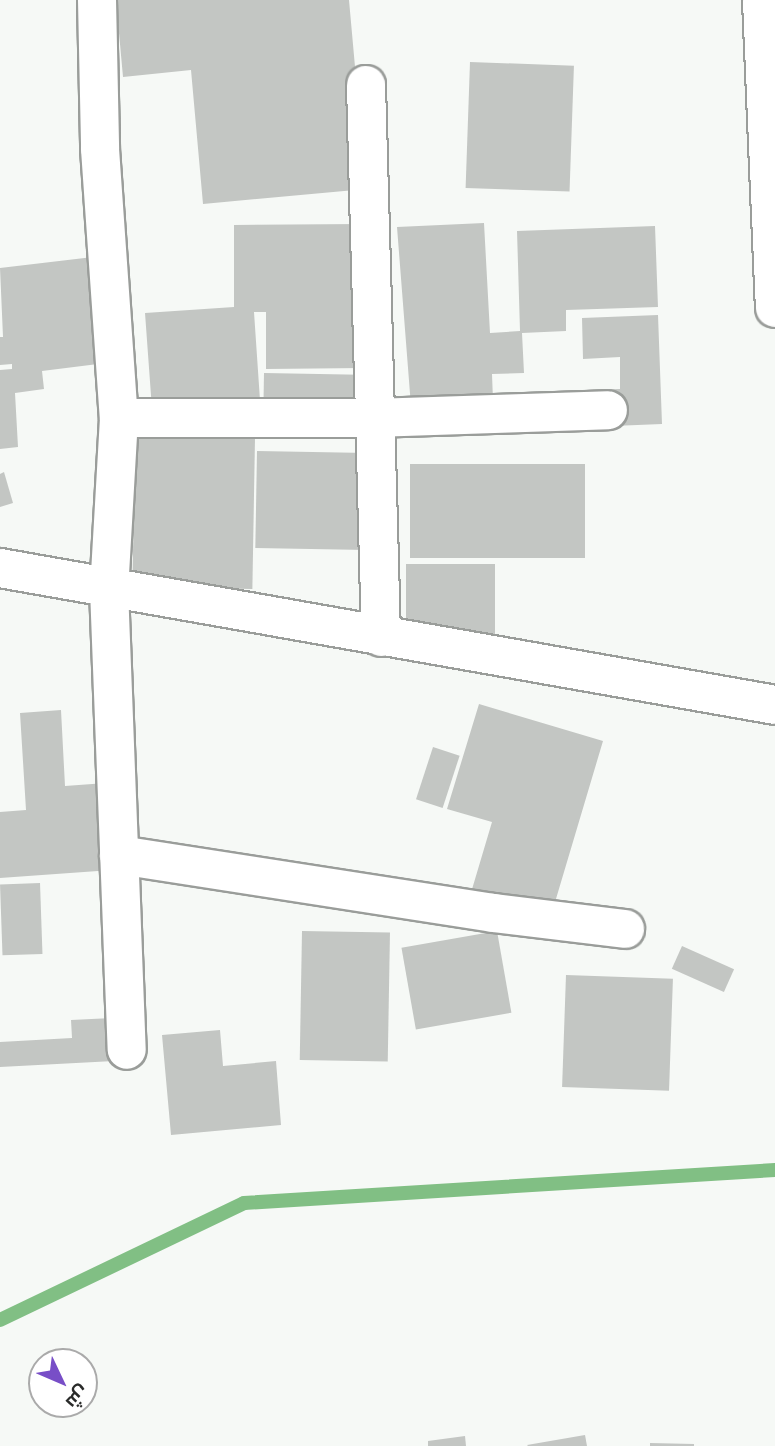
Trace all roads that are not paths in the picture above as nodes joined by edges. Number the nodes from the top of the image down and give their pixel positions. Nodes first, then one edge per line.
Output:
1 (97, 0) edge
2 (762, 0) edge
3 (366, 85) dead end
4 (775, 309) edge
5 (608, 410) dead end
6 (119, 418) junction
7 (373, 418) junction
8 (0, 568) edge
9 (109, 589) junction
10 (382, 637) junction
11 (775, 705) edge
12 (119, 855) junction
13 (625, 929) dead end
14 (127, 1050) dead end

1 - 6 street
2 - 4 street
3 - 7 street
5 - 7 street
6 - 7 street
6 - 9 street
7 - 10 street
8 - 9 street
9 - 10 street
9 - 12 street
10 - 11 street
12 - 13 street
12 - 14 street

